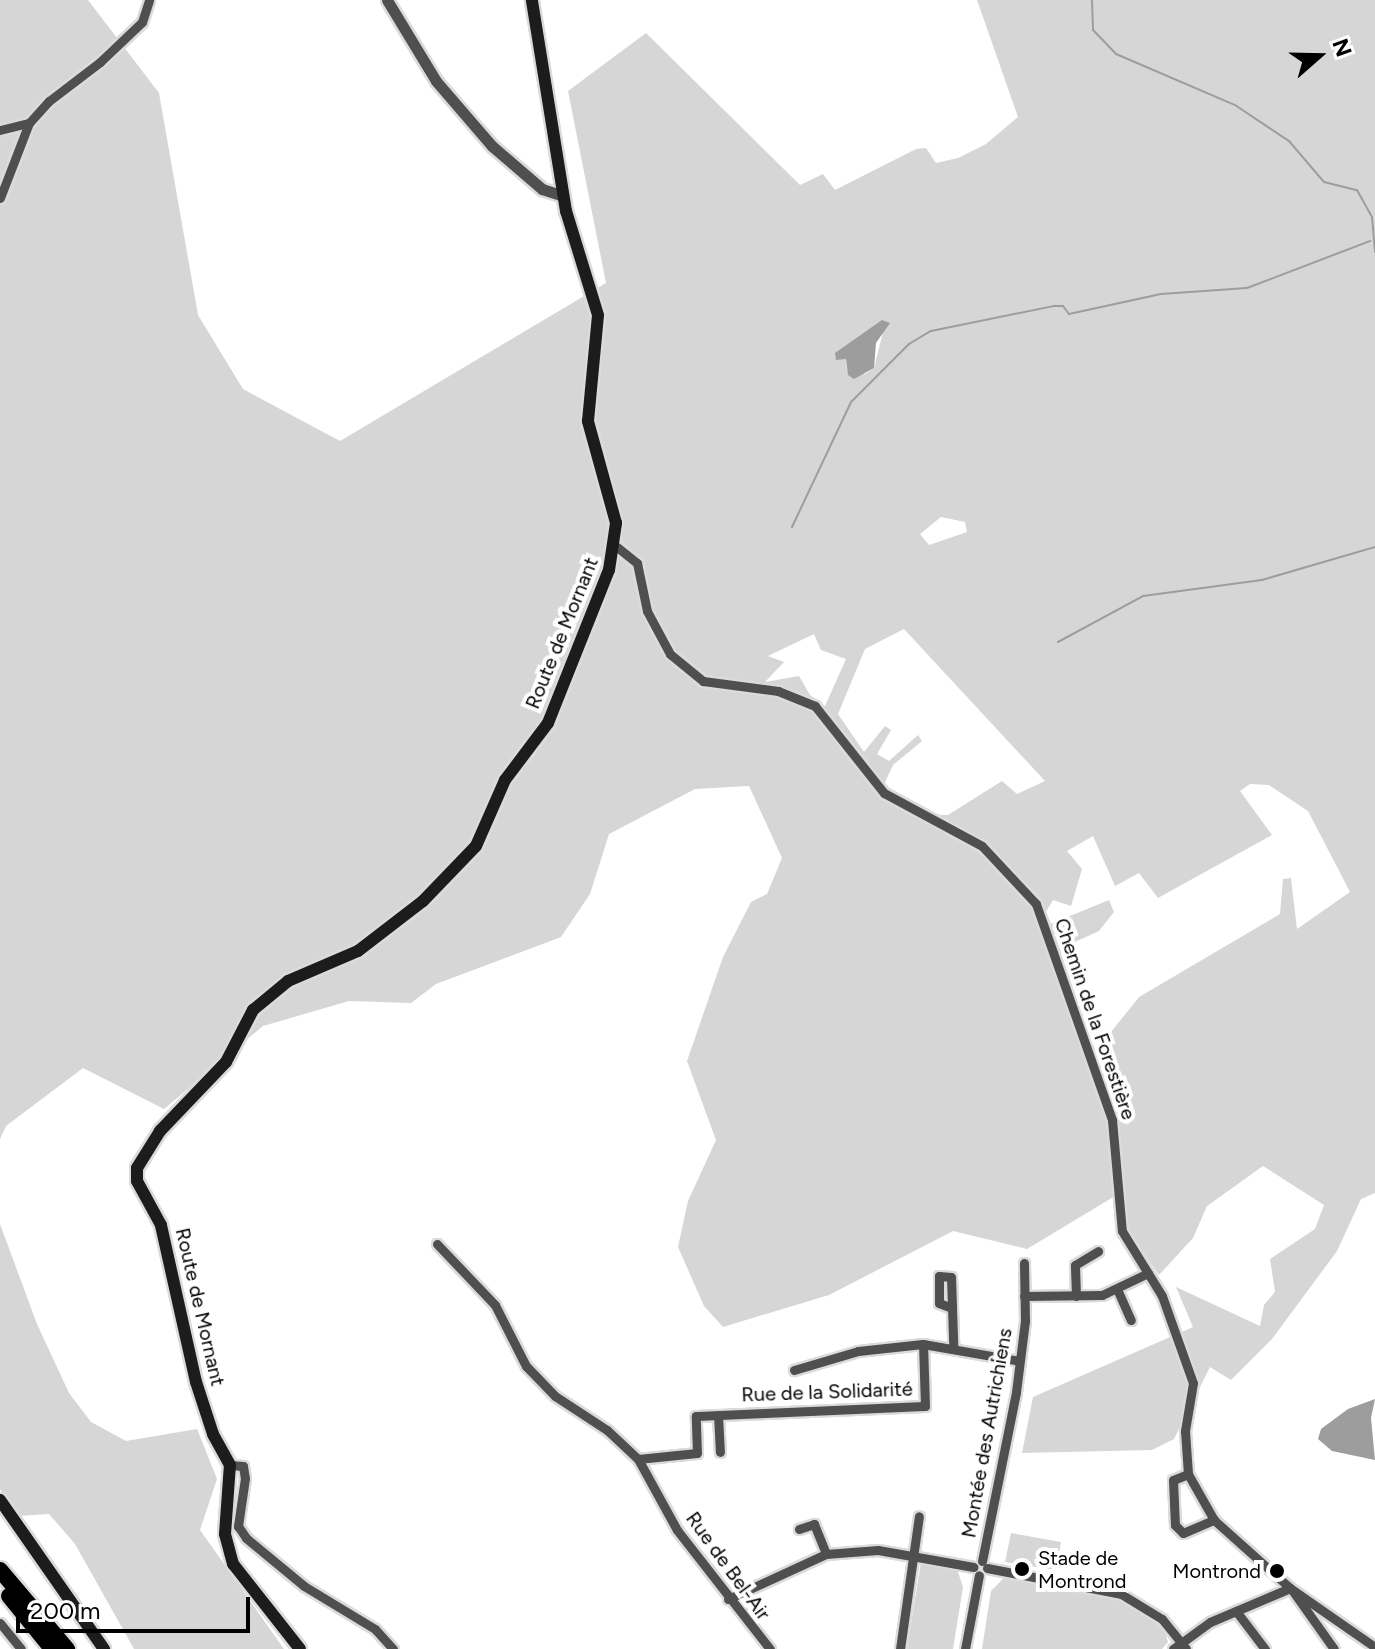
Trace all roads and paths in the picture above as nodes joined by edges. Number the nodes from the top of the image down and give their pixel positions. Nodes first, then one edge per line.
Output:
1 (149, 0) edge
2 (387, 0) edge
3 (532, 0) edge
4 (29, 123) junction
5 (0, 130) edge
6 (563, 196) junction
7 (0, 198) edge
8 (617, 547) junction
9 (437, 1244) dead end
10 (1098, 1251) dead end
11 (1024, 1263) dead end
12 (1148, 1273) junction
13 (1117, 1289) junction
14 (1024, 1296) junction
15 (1076, 1296) junction
16 (952, 1308) dead end
17 (1131, 1320) dead end
18 (923, 1344) junction
19 (953, 1346) junction
20 (1020, 1361) junction
21 (794, 1370) dead end
22 (718, 1415) junction
23 (720, 1452) dead end
24 (638, 1459) junction
25 (230, 1465) junction
26 (1188, 1474) junction
27 (0, 1500) edge
28 (919, 1516) dead end
29 (1214, 1520) junction
30 (799, 1529) dead end
31 (826, 1554) junction
32 (915, 1554) junction
33 (980, 1568) junction
34 (0, 1570) edge
35 (0, 1586) edge
36 (1290, 1588) junction
37 (728, 1599) junction
38 (1236, 1611) junction
39 (2, 1627) edge
40 (1180, 1647) edge
41 (1375, 1647) edge
42 (21, 1649) edge
43 (52, 1649) edge
44 (67, 1649) edge
45 (104, 1649) edge
46 (300, 1649) edge
47 (393, 1649) edge
48 (770, 1649) edge
49 (900, 1649) edge
50 (965, 1649) edge
51 (1265, 1649) edge
52 (1334, 1649) edge

1 - 4 street
2 - 6 street
3 - 6 main road, Route de Mornant
4 - 5 street
4 - 7 street
6 - 8 main road, Route de Mornant
8 - 12 street, Chemin de la Forestière
8 - 25 main road, Route de Mornant
9 - 24 street, Rue de Bel-Air
10 - 15 street
11 - 14 street, Montée des Autrichiens
12 - 13 street
12 - 26 street, Chemin de la Forestière
13 - 15 street
13 - 17 street
14 - 15 street
14 - 20 street, Montée des Autrichiens
16 - 19 street
18 - 19 street
18 - 21 street
18 - 22 street, Rue de la Solidarité
19 - 20 street
20 - 33 street, Montée des Autrichiens
22 - 23 street
22 - 24 street
24 - 37 street, Rue de Bel-Air
25 - 46 main road
25 - 47 street
26 - 29 street, Chemin de la Forestière
26 - 29 street, Chemin de la Forestière
27 - 45 main road
28 - 32 street
29 - 36 street, Chemin de la Forestière
30 - 31 street
31 - 32 street
31 - 37 street
32 - 33 street
32 - 49 street
33 - 40 street
33 - 50 street, Montée des Autrichiens
34 - 44 highway
35 - 43 highway
36 - 38 street
36 - 41 street, Chemin de la Forestière
36 - 52 street
37 - 48 street, Rue de Bel-Air
38 - 40 street
38 - 51 street
39 - 42 street

